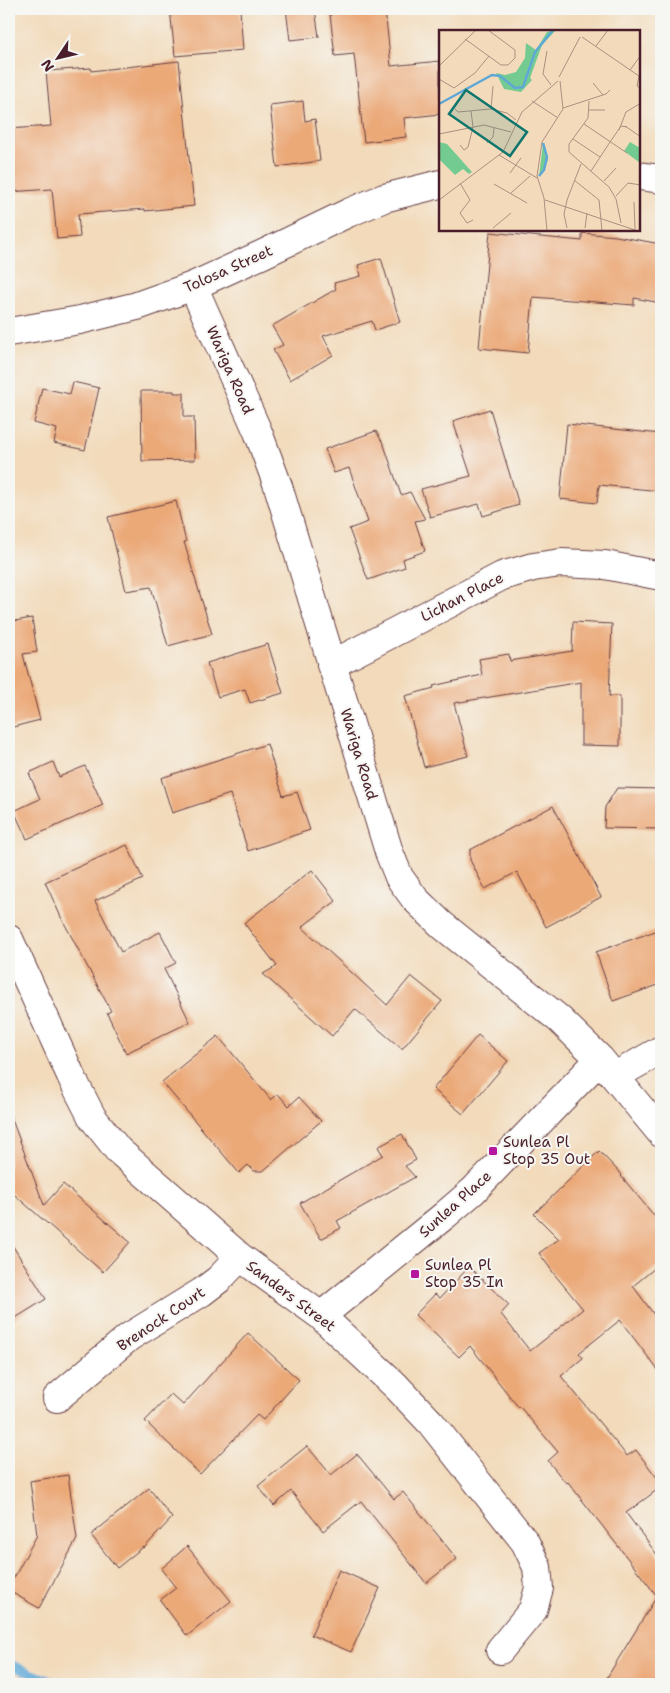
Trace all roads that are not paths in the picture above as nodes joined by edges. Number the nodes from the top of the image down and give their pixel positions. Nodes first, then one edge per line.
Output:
1 (640, 176) edge
2 (661, 179) edge
3 (439, 184) edge
4 (192, 286) junction
5 (9, 332) edge
6 (661, 576) edge
7 (331, 665) junction
8 (9, 939) edge
9 (16, 974) edge
10 (661, 1050) edge
11 (607, 1067) junction
12 (661, 1133) edge
13 (240, 1258) junction
14 (321, 1316) junction
15 (57, 1398) dead end
16 (500, 1650) dead end

1 - 2 street
3 - 4 street, Tolosa Street
4 - 5 street, Tolosa Street
4 - 7 street, Wariga Road
6 - 7 street, Lichan Place
7 - 11 street, Wariga Road
8 - 9 street, Sanders Street
9 - 13 street, Sanders Street
10 - 11 street, Sunlea Place
11 - 12 street, Wariga Road
11 - 14 street, Sunlea Place
13 - 14 street, Sanders Street
13 - 15 street, Brenock Court
14 - 16 street, Sanders Street

